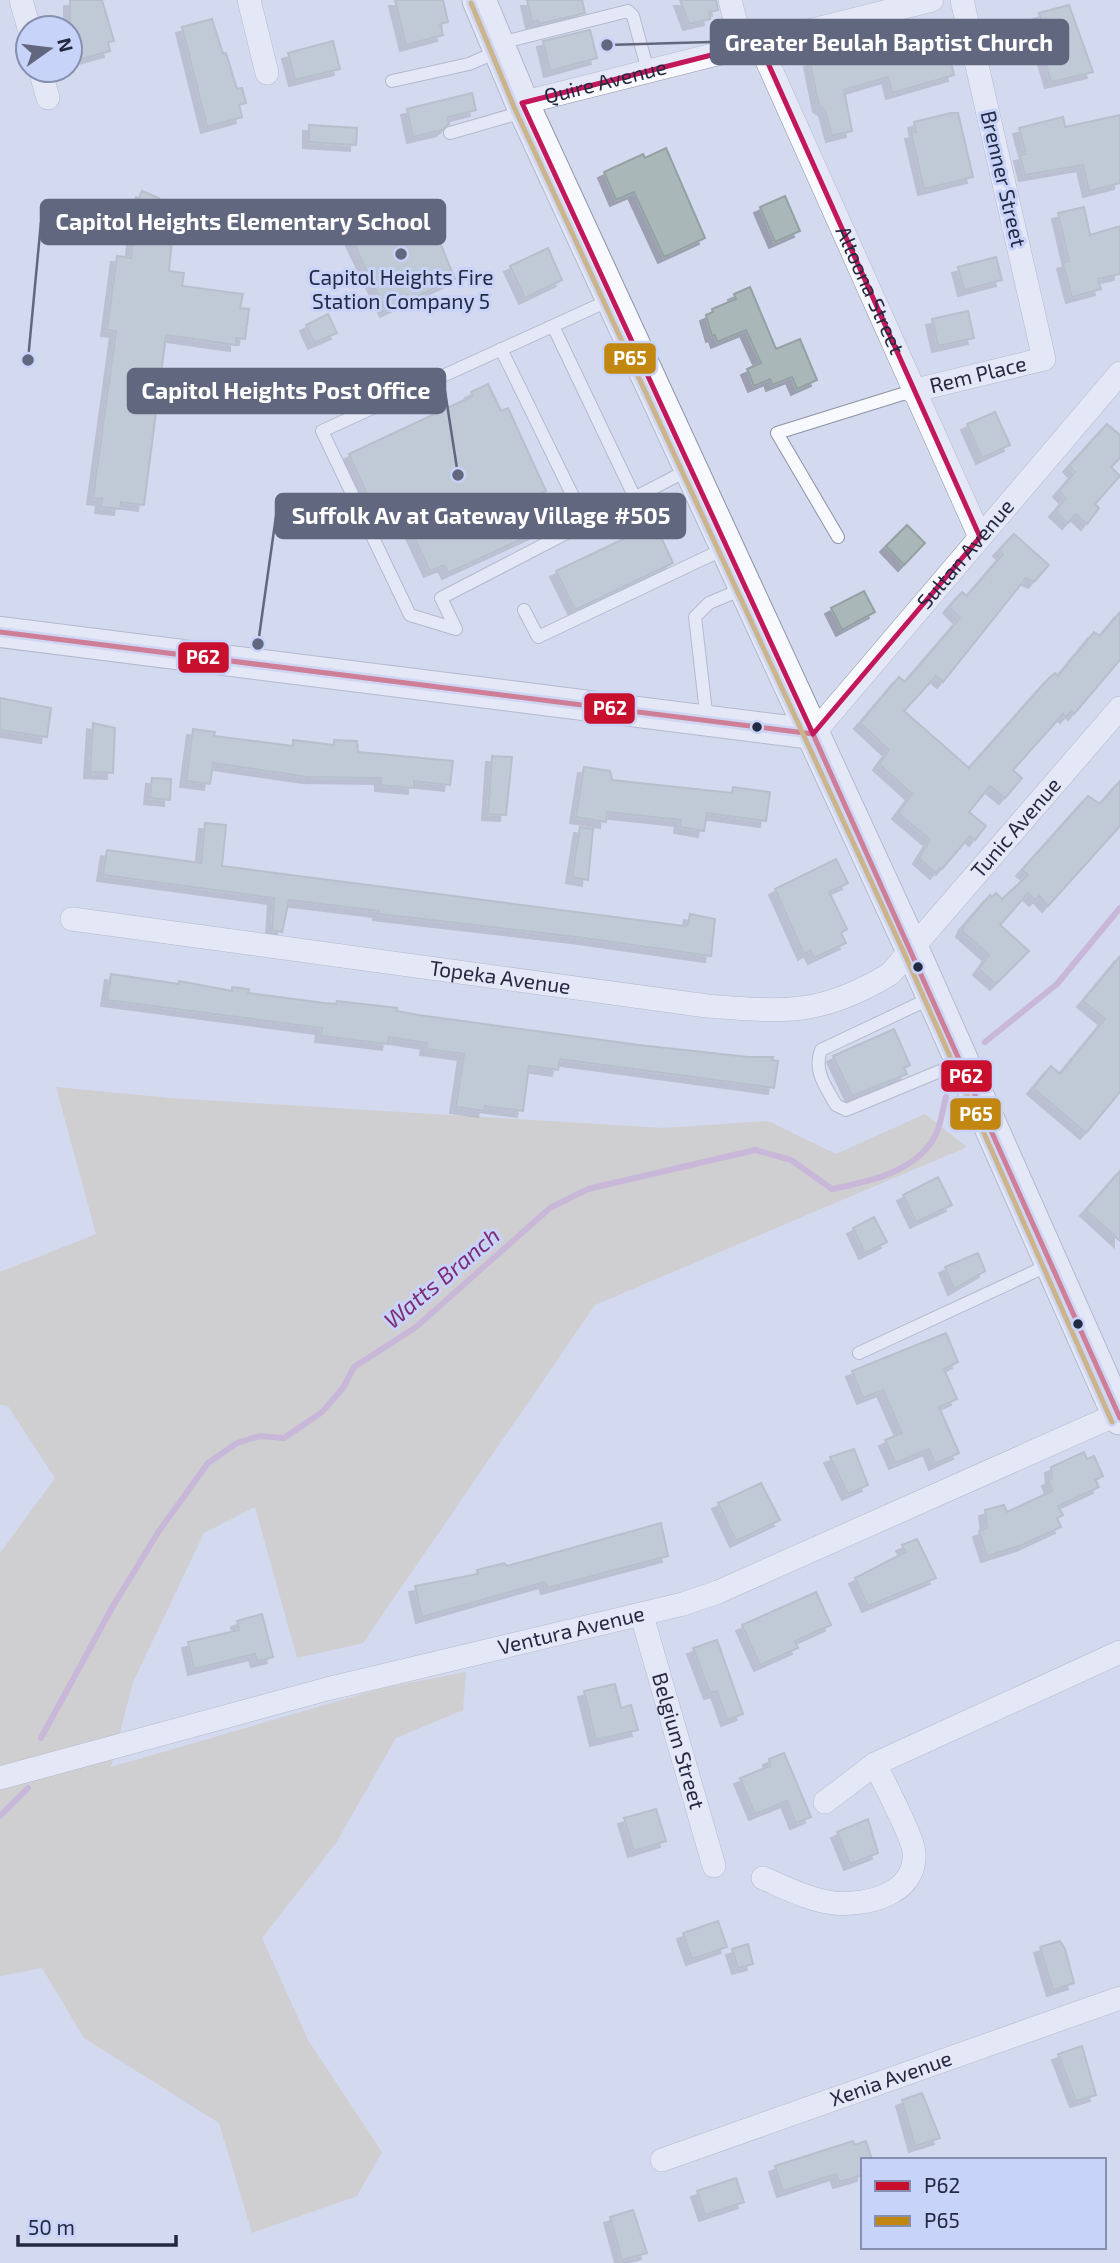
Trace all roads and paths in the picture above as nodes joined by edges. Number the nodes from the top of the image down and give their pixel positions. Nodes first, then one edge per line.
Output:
1 (249, 0) edge
2 (479, 0) edge
3 (730, 0) edge
4 (932, 0) edge
5 (962, 0) edge
6 (750, 45) junction
7 (498, 47) junction
8 (648, 71) junction
9 (267, 73) dead end
10 (392, 80) dead end
11 (44, 84) edge
12 (48, 98) dead end
13 (524, 107) junction
14 (450, 133) dead end
15 (612, 299) junction
16 (553, 326) junction
17 (501, 349) junction
18 (1044, 359) joint
19 (1120, 373) edge
20 (912, 391) junction
21 (691, 469) junction
22 (635, 498) junction
23 (586, 523) junction
24 (838, 537) dead end
25 (980, 537) junction
26 (727, 548) junction
27 (745, 587) junction
28 (524, 610) dead end
29 (0, 632) edge
30 (1120, 708) edge
31 (708, 722) junction
32 (813, 734) junction
33 (72, 919) dead end
34 (913, 951) junction
35 (933, 997) junction
36 (962, 1061) junction
37 (1052, 1264) junction
38 (859, 1353) dead end
39 (1111, 1369) edge
40 (1119, 1416) edge
41 (642, 1616) junction
42 (1120, 1651) edge
43 (876, 1764) junction
44 (0, 1778) edge
45 (825, 1802) dead end
46 (714, 1866) dead end
47 (763, 1878) dead end
48 (1120, 1997) edge
49 (662, 2160) dead end

1 - 9 street
2 - 7 main road
3 - 6 street, Altoona Street
4 - 6 street, Quire Avenue
5 - 18 street, Brenner Street
6 - 8 street, Quire Avenue
6 - 20 street, Altoona Street
7 - 8 lane
7 - 10 lane
7 - 13 main road
8 - 13 street, Quire Avenue
11 - 12 street
13 - 14 lane
13 - 15 main road
15 - 16 lane
15 - 21 main road
16 - 17 lane
16 - 22 lane
17 - 23 lane
17 - 23 lane
18 - 20 street, Rem Place
19 - 25 street, Sultan Avenue
20 - 24 lane
20 - 25 street, Altoona Street
21 - 22 lane
21 - 26 main road
22 - 23 lane
25 - 32 street, Sultan Avenue
26 - 27 main road
26 - 28 lane
27 - 31 lane
27 - 32 main road
29 - 31 street
30 - 34 street, Tunic Avenue
31 - 32 street
32 - 34 main road
33 - 34 street, Topeka Avenue
34 - 35 main road
35 - 36 main road
35 - 36 lane
36 - 37 main road
37 - 38 lane
37 - 39 main road
39 - 40 main road
40 - 41 street, Ventura Avenue
41 - 44 street, Ventura Avenue
41 - 46 street, Belgium Street
42 - 43 street
43 - 45 street
43 - 47 street
48 - 49 street, Xenia Avenue

